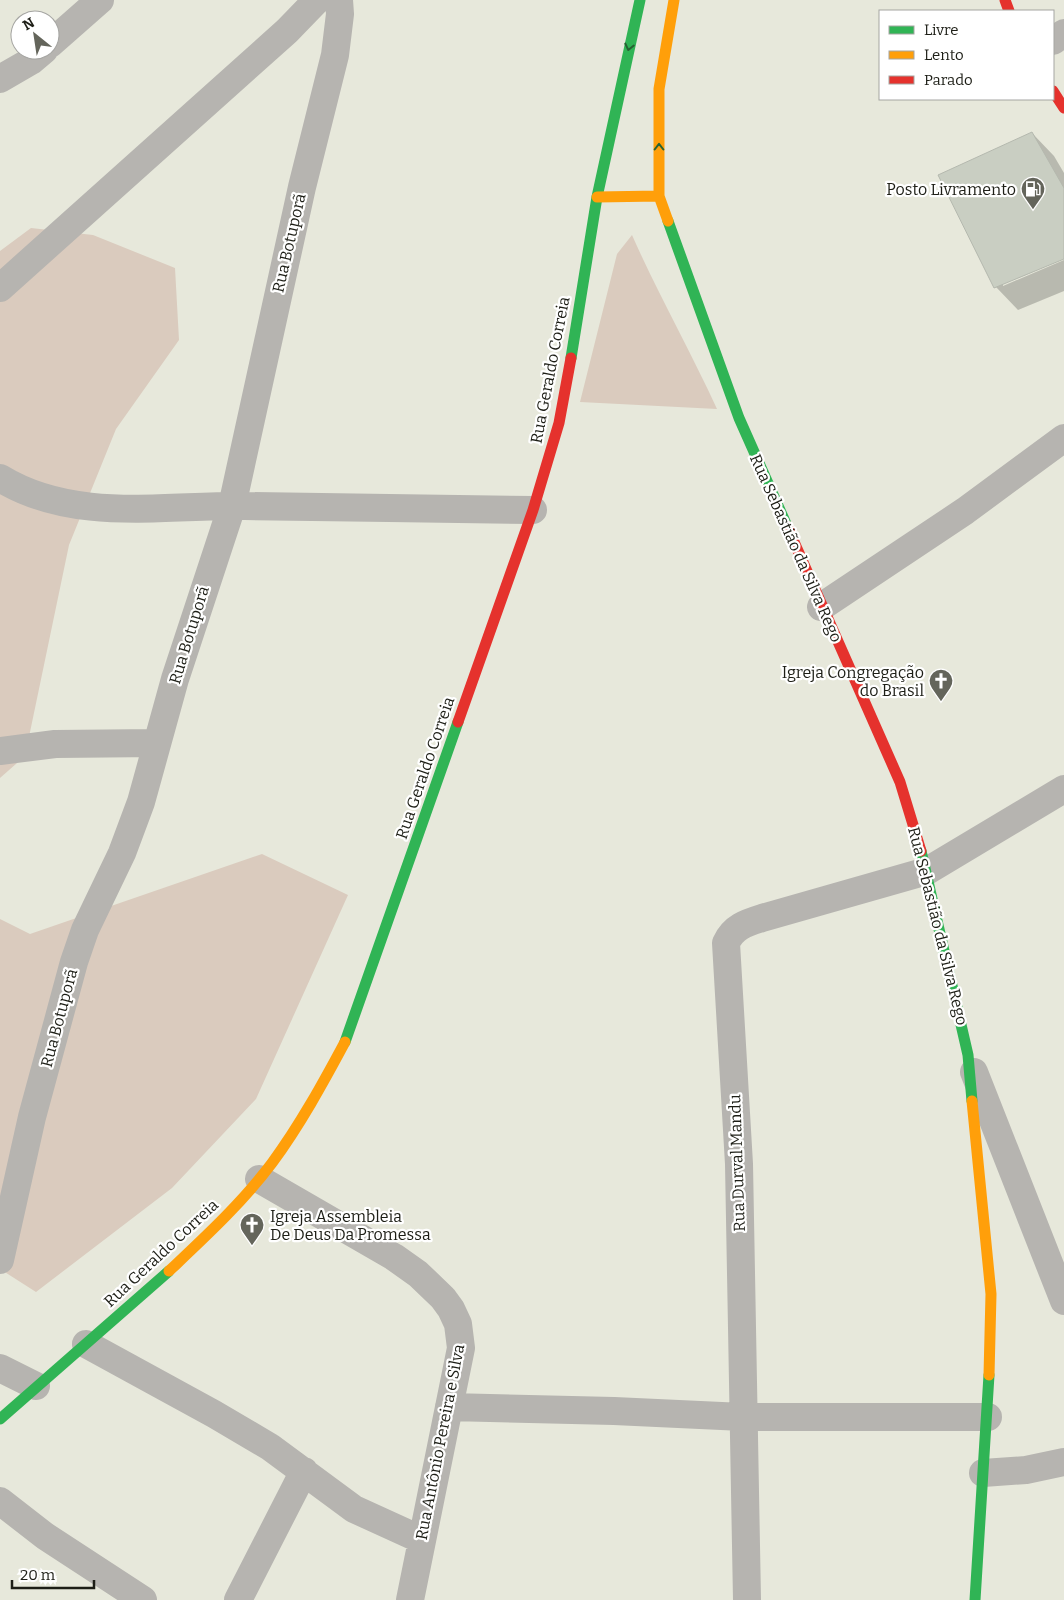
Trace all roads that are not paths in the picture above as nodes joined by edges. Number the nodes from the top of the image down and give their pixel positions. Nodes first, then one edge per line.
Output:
1 (100, 0) edge
2 (317, 0) edge
3 (339, 0) edge
4 (640, 0) edge
5 (674, 0) edge
6 (60, 35) edge
7 (32, 60) edge
8 (0, 79) edge
9 (1054, 93) edge
10 (1064, 108) edge
11 (659, 196) junction
12 (597, 197) junction
13 (0, 288) edge
14 (1064, 438) edge
15 (0, 478) edge
16 (232, 506) junction
17 (533, 510) junction
18 (821, 607) junction
19 (157, 742) junction
20 (0, 751) edge
21 (1064, 789) edge
22 (927, 871) junction
23 (968, 1055) junction
24 (259, 1179) junction
25 (0, 1260) edge
26 (1064, 1301) edge
27 (86, 1344) junction
28 (0, 1368) edge
29 (36, 1386) junction
30 (449, 1407) junction
31 (743, 1417) junction
32 (988, 1417) junction
33 (0, 1419) edge
34 (1064, 1462) edge
35 (304, 1471) junction
36 (983, 1473) junction
37 (0, 1501) edge
38 (422, 1540) junction
39 (143, 1600) edge
40 (238, 1600) edge
41 (410, 1600) edge
42 (747, 1600) edge
43 (975, 1600) edge

1 - 6 street
2 - 13 street
3 - 16 street, Rua Botuporã
4 -> 12 street, Rua Geraldo Correia
11 -> 5 street
7 - 8 street
9 - 10 street
11 - 12 street
11 - 18 street, Rua Sebastião da Silva Rego
12 - 17 street, Rua Geraldo Correia
14 - 18 street
15 - 16 street
16 - 17 street
16 - 19 street, Rua Botuporã
17 - 24 street, Rua Geraldo Correia
18 - 22 street, Rua Sebastião da Silva Rego
19 - 20 street
19 - 25 street, Rua Botuporã
21 - 22 street, Rua Durval Mandu
22 - 23 street, Rua Sebastião da Silva Rego
22 - 31 street, Rua Durval Mandu
23 - 26 street, Rua Sebastião da Silva Rego
23 - 32 street
24 - 27 street, Rua Geraldo Correia
24 - 30 street, Rua Antônio Pereira e Silva
27 - 29 street, Rua Geraldo Correia
27 - 35 street
28 - 29 street
29 - 33 street, Rua Geraldo Correia
30 - 31 street
30 - 38 street, Rua Antônio Pereira e Silva
31 - 32 street
31 - 42 street, Rua Durval Mandu
32 - 36 street
34 - 36 street
35 - 38 street
35 - 40 street
36 - 43 street
37 - 39 street
38 - 41 street, Rua Antônio Pereira e Silva

